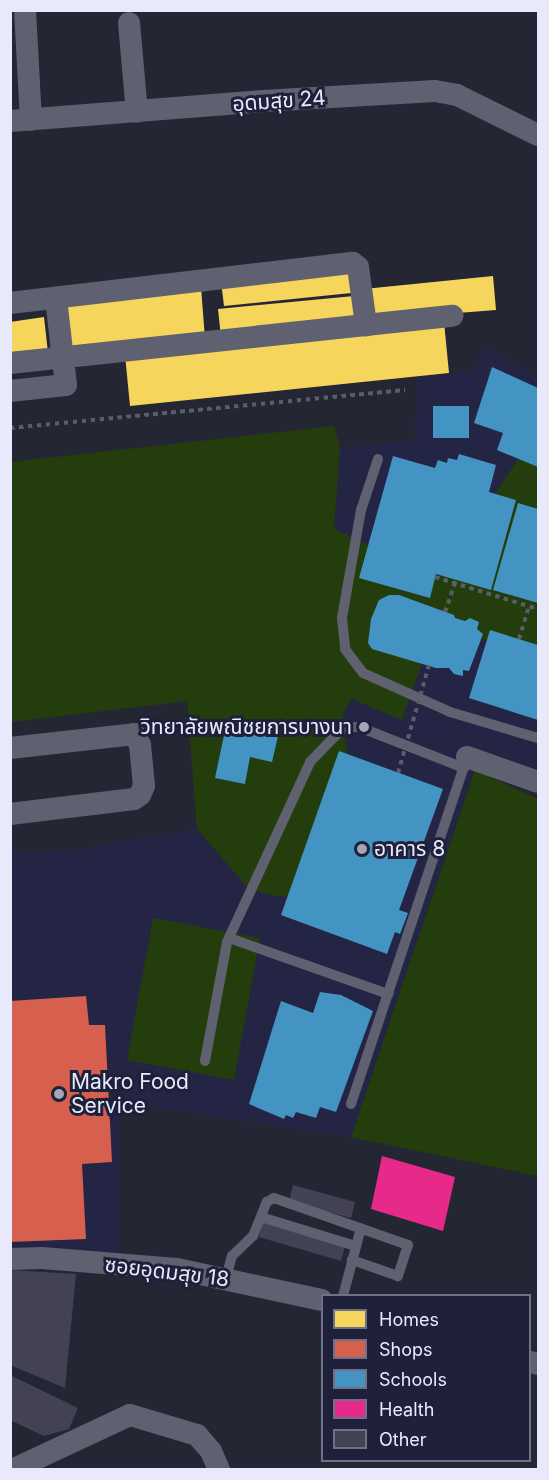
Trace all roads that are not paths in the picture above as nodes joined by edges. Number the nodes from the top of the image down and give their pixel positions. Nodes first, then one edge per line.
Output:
1 (25, 10) edge
2 (129, 23) dead end
3 (137, 112) junction
4 (21, 120) edge
5 (538, 135) edge
6 (56, 298) junction
7 (10, 303) edge
8 (453, 316) dead end
9 (366, 325) junction
10 (62, 357) junction
11 (10, 363) edge
12 (10, 391) edge
13 (378, 459) dead end
14 (538, 738) edge
15 (10, 748) edge
16 (465, 763) junction
17 (538, 782) edge
18 (10, 814) edge
19 (229, 938) junction
20 (388, 994) junction
21 (205, 1061) dead end
22 (351, 1104) dead end
23 (261, 1217) junction
24 (361, 1228) junction
25 (356, 1246) junction
26 (10, 1258) edge
27 (352, 1260) junction
28 (226, 1278) junction
29 (344, 1294) edge
30 (321, 1299) edge
31 (12, 1470) edge
32 (219, 1470) edge

1 - 4 street
2 - 3 street
3 - 4 street, อุดมสุข 24
3 - 5 street, อุดมสุข 24
6 - 7 street
6 - 9 street
6 - 10 street
8 - 9 street
9 - 10 street
10 - 11 street
10 - 12 street
13 - 14 lane
15 - 18 street
16 - 17 street
16 - 19 lane
16 - 20 lane
19 - 20 lane
19 - 21 lane
20 - 22 lane
23 - 24 lane
23 - 25 lane
23 - 28 lane
24 - 25 lane
24 - 27 lane
25 - 27 lane
26 - 28 street, ซอยอุดมสุข 18
27 - 29 lane
28 - 30 street, ซอยอุดมสุข 18
31 - 32 street

